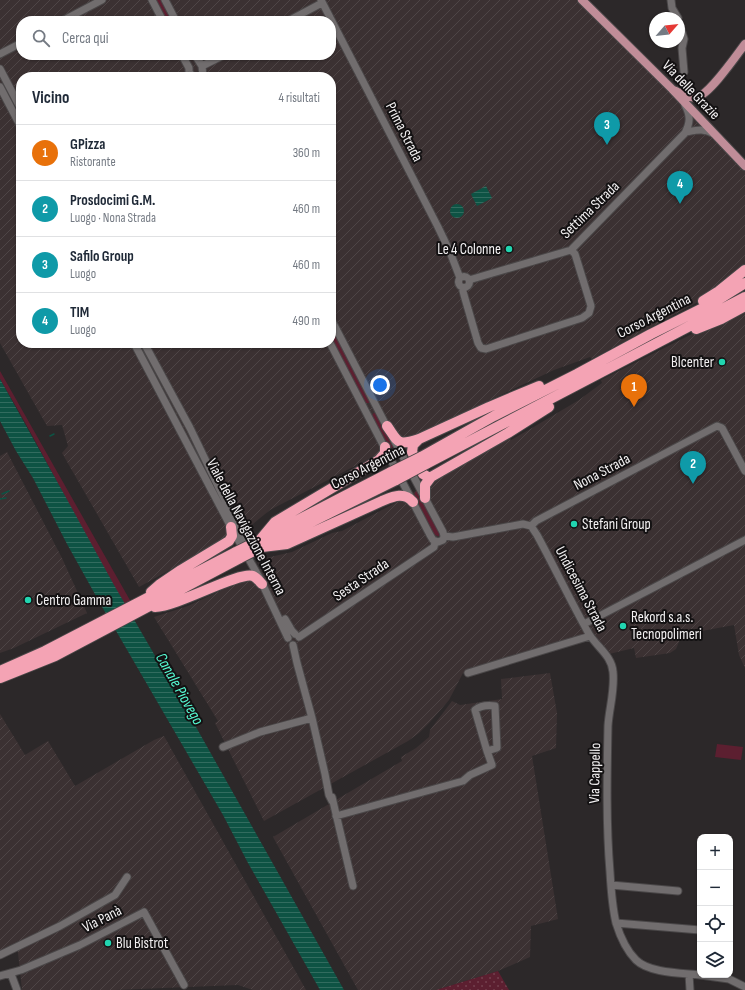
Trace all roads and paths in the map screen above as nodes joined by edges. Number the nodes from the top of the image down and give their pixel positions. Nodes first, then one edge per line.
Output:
1 (102, 0) edge
2 (152, 0) edge
3 (165, 0) edge
4 (582, 0) edge
5 (671, 0) edge
6 (322, 1) edge
7 (674, 12) edge
8 (72, 16) edge
9 (160, 16) edge
10 (173, 16) edge
11 (296, 16) edge
12 (330, 16) edge
13 (336, 28) edge
14 (745, 44) edge
15 (16, 46) edge
16 (682, 48) edge
17 (0, 54) edge
18 (185, 60) edge
19 (197, 60) edge
20 (217, 60) edge
21 (189, 68) junction
22 (0, 69) edge
23 (202, 70) edge
24 (189, 72) edge
25 (684, 72) dead end
26 (0, 87) edge
27 (672, 89) junction
28 (16, 99) edge
29 (685, 103) junction
30 (16, 117) edge
31 (686, 132) junction
32 (716, 136) junction
33 (745, 166) edge
34 (571, 250) junction
35 (745, 270) edge
36 (460, 278) junction
37 (469, 280) junction
38 (745, 283) edge
39 (462, 287) junction
40 (745, 296) edge
41 (745, 306) edge
42 (336, 329) edge
43 (651, 334) junction
44 (657, 344) junction
45 (137, 348) edge
46 (147, 348) edge
47 (333, 348) edge
48 (606, 358) junction
49 (610, 368) junction
50 (180, 411) junction
51 (174, 418) junction
52 (386, 426) junction
53 (179, 429) junction
54 (190, 431) junction
55 (419, 439) junction
56 (385, 447) junction
57 (424, 460) junction
58 (745, 471) edge
59 (432, 477) junction
60 (425, 498) junction
61 (412, 502) junction
62 (531, 526) junction
63 (231, 527) junction
64 (444, 536) junction
65 (745, 540) edge
66 (435, 542) junction
67 (260, 544) junction
68 (262, 584) junction
69 (144, 605) junction
70 (584, 624) junction
71 (98, 629) junction
72 (294, 636) junction
73 (590, 636) junction
74 (611, 662) joint
75 (18, 664) junction
76 (37, 664) junction
77 (0, 668) edge
78 (0, 671) edge
79 (468, 673) dead end
80 (0, 678) edge
81 (0, 682) edge
82 (312, 718) junction
83 (223, 747) dead end
84 (488, 751) junction
85 (336, 816) junction
86 (127, 877) dead end
87 (611, 885) junction
88 (353, 886) dead end
89 (678, 891) dead end
90 (616, 923) junction
91 (697, 930) edge
92 (3, 954) edge
93 (11, 974) junction
94 (690, 974) junction
95 (697, 975) edge
96 (0, 976) edge
97 (730, 978) edge
98 (184, 985) dead end
99 (745, 988) edge
100 (17, 990) edge
101 (690, 990) edge

1 - 8 street
2 - 9 street
3 - 10 street
4 - 27 main road, Via delle Grazie
5 - 7 street
6 - 11 street
6 - 12 street, Prima Strada
13 - 36 street, Prima Strada
14 - 27 main road
15 - 17 street
16 - 25 street
18 - 21 street
19 - 23 street
20 - 23 street
21 - 23 street
21 - 24 street
22 - 28 street
26 - 30 street
27 - 29 main road, Via delle Grazie
29 - 31 street
29 - 32 main road, Via delle Grazie
31 - 32 street
31 - 34 street, Settima Strada
32 - 33 main road, Via delle Grazie
34 - 37 street, Settima Strada
34 - 39 street, Prima Strada
35 - 43 highway
36 - 37 street
36 - 39 street, Prima Strada
37 - 39 street
38 - 43 highway, Corso Argentina
40 - 44 highway, Corso Argentina
41 - 44 highway
42 - 52 street
43 - 48 highway, Corso Argentina
44 - 49 highway, Corso Argentina
45 - 51 street, Viale della Navigazione Interna
46 - 50 street, Viale della Navigazione Interna
47 - 56 street
48 - 55 highway
48 - 57 highway, Corso Argentina
49 - 57 highway, Corso Argentina
49 - 59 highway
50 - 51 street
50 - 54 street, Viale della Navigazione Interna
51 - 53 street, Viale della Navigazione Interna
52 - 55 highway
52 - 60 street
53 - 54 street
53 - 63 street, Viale della Navigazione Interna
54 - 72 street, Viale della Navigazione Interna
55 - 59 highway
56 - 61 street
56 - 67 highway
57 - 67 highway, Corso Argentina, bridge
58 - 62 street, Nona Strada
59 - 60 highway
60 - 64 street
61 - 66 street
61 - 67 highway
62 - 64 street
62 - 70 street, Undicesima Strada
63 - 68 street, Viale della Navigazione Interna
63 - 69 highway
64 - 66 street, Sesta Strada
65 - 70 street
66 - 72 street, Sesta Strada
67 - 69 highway, Corso Argentina, bridge
68 - 69 highway
68 - 72 street, Viale della Navigazione Interna
69 - 71 highway, Corso Argentina
70 - 73 street, Undicesima Strada
71 - 75 highway, Corso Argentina
71 - 76 highway, Corso Argentina
72 - 82 street, Viale della Navigazione Interna
73 - 74 street, Undicesima Strada
73 - 79 street
74 - 87 street, Via Cappello
75 - 77 highway
75 - 78 highway, Corso Argentina
76 - 80 highway, Corso Argentina
76 - 81 highway
82 - 83 street
82 - 85 street, Viale della Navigazione Interna
84 - 84 street
84 - 85 street
85 - 88 street, Viale della Navigazione Interna
86 - 92 street, Via Panà
87 - 89 street
87 - 90 street, Via Cappello
90 - 91 street
90 - 94 street, Via Cappello
93 - 96 street
93 - 98 street, Via Panà
93 - 100 street
94 - 95 street, Via Cappello
94 - 101 street
97 - 99 street, Via Cappello

